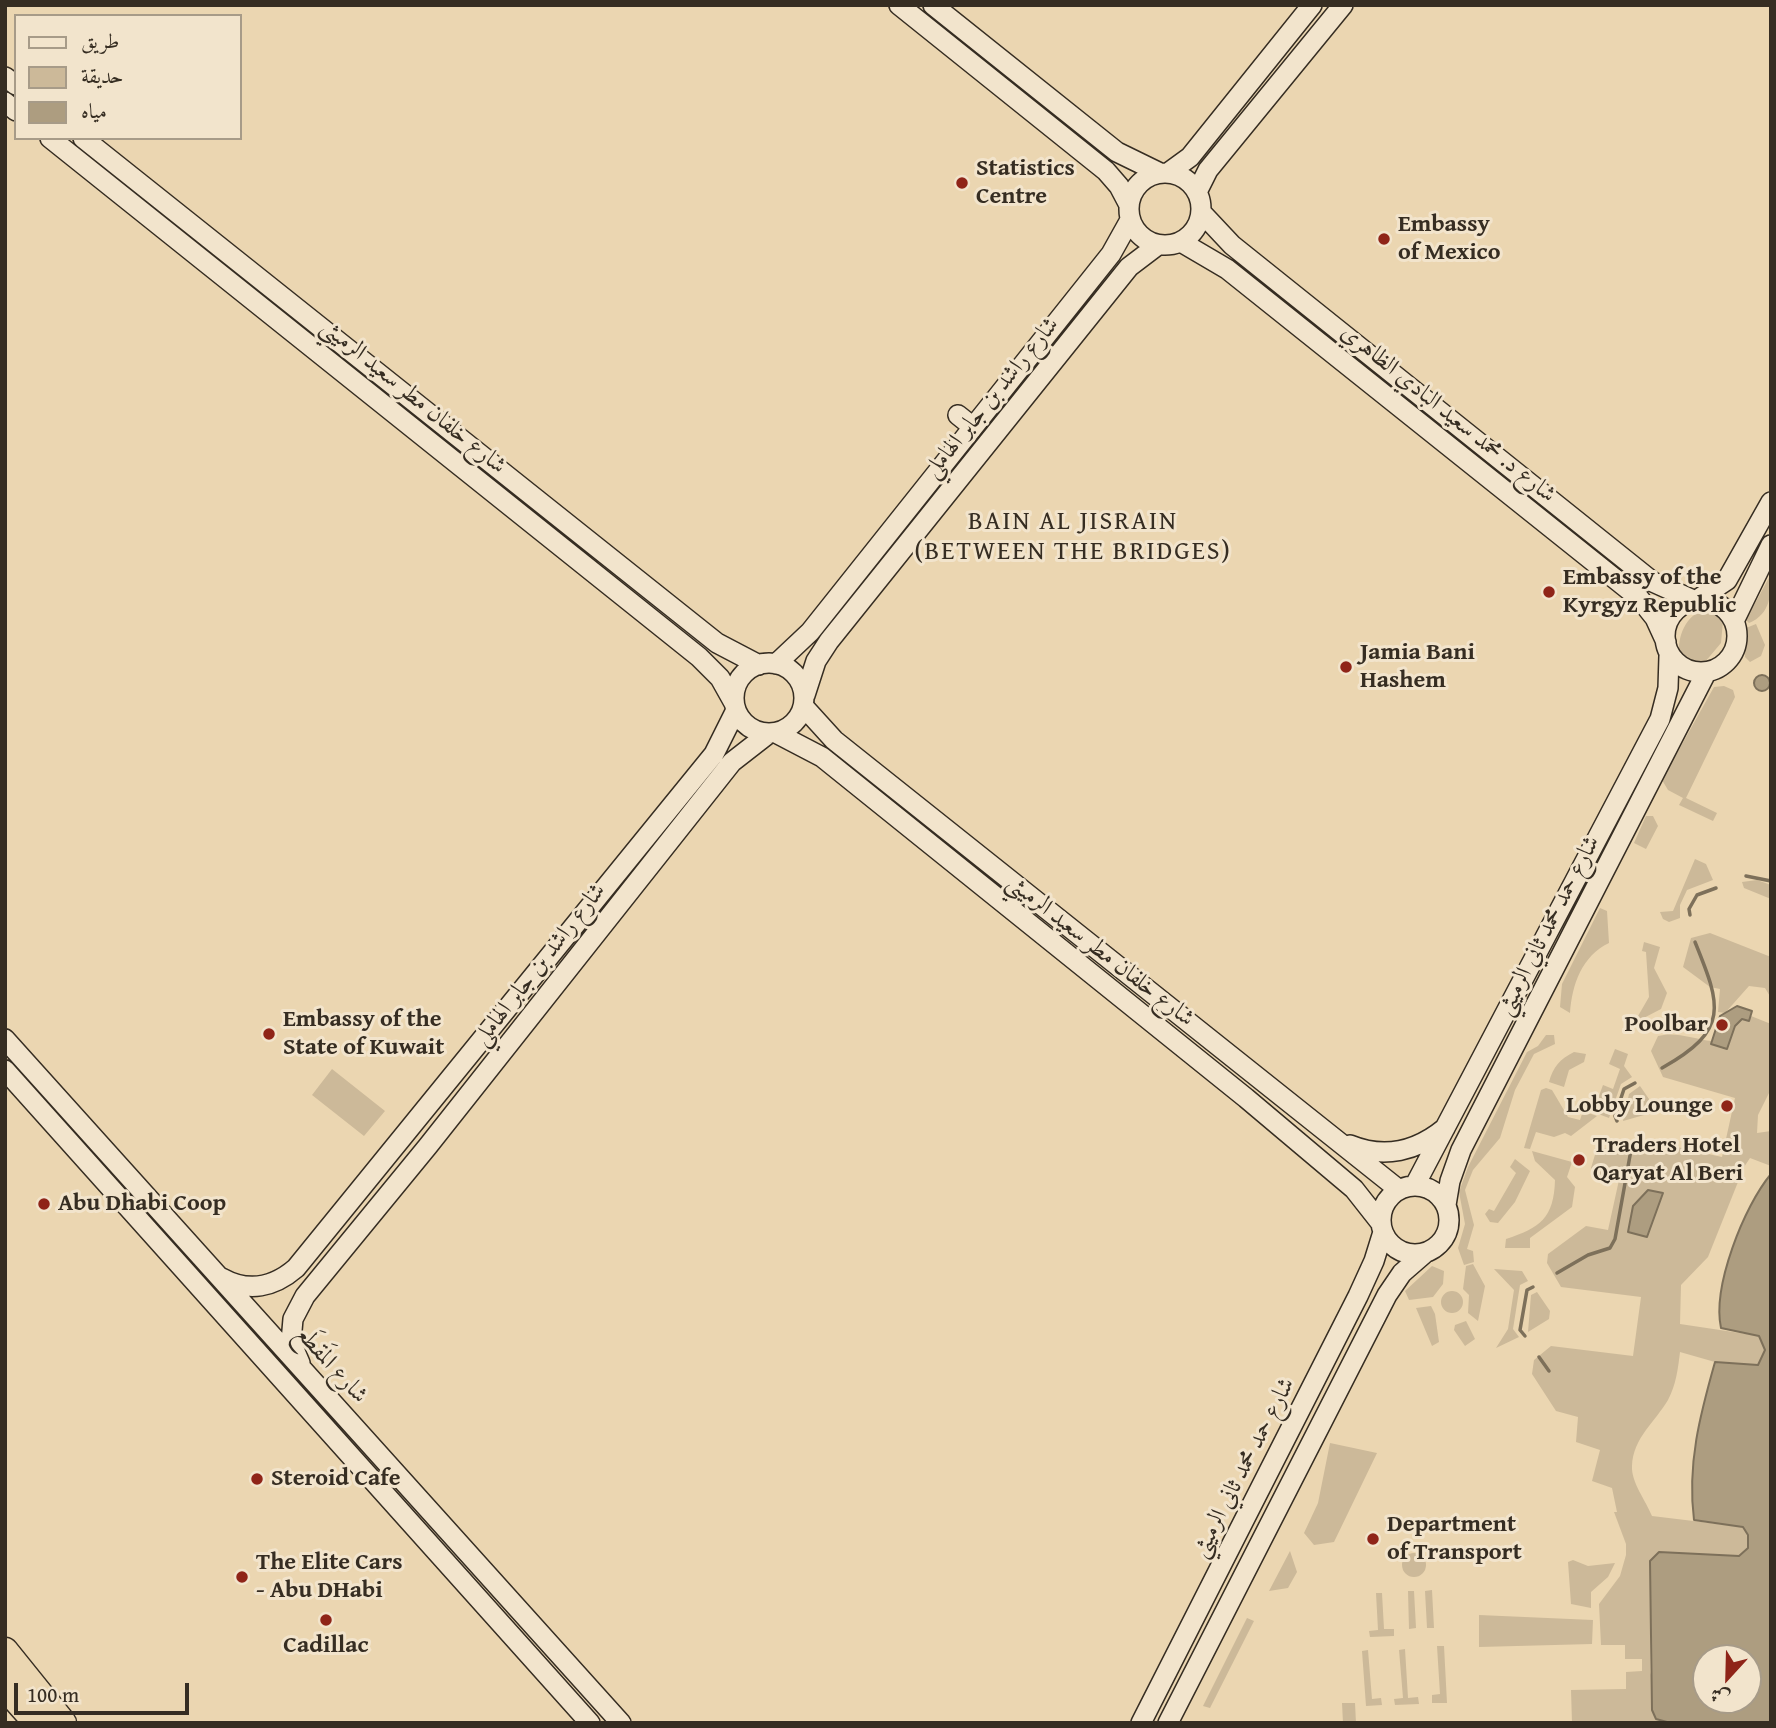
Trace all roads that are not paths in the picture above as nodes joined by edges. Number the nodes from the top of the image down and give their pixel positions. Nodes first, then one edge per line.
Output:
1 (900, 5) edge
2 (933, 5) edge
3 (1312, 5) edge
4 (1343, 5) edge
5 (52, 140) edge
6 (86, 140) edge
7 (1164, 173) junction
8 (1197, 192) junction
9 (1130, 212) junction
10 (1201, 212) junction
11 (1181, 242) junction
12 (1158, 244) junction
13 (508, 477) junction
14 (495, 494) junction
15 (1771, 502) edge
16 (1771, 545) edge
17 (1697, 599) junction
18 (1735, 619) junction
19 (1667, 649) junction
20 (768, 664) junction
21 (1706, 673) junction
22 (804, 701) junction
23 (735, 706) junction
24 (772, 733) junction
25 (5, 1039) edge
26 (5, 1070) edge
27 (1449, 1125) junction
28 (1340, 1141) junction
29 (372, 1174) junction
30 (1407, 1187) junction
31 (1446, 1205) junction
32 (1381, 1227) junction
33 (1425, 1253) junction
34 (216, 1275) junction
35 (313, 1284) junction
36 (308, 1376) junction
37 (375, 1482) junction
38 (425, 1507) junction
39 (424, 1538) junction
40 (505, 1593) junction
41 (5, 1651) edge
42 (5, 1687) edge
43 (37, 1723) edge
44 (63, 1723) edge
45 (590, 1723) edge
46 (621, 1723) edge
47 (1141, 1723) edge
48 (1168, 1723) edge

1 - 9 street
2 - 7 street
3 - 7 street
4 - 8 street
5 - 14 street, شارع خلفان مطر سعيد الرميثي
6 - 13 street, شارع خلفان مطر سعيد الرميثي
7 - 8 street
7 - 9 street
8 - 10 street
9 - 12 street
9 - 20 street, شارع راشد بن جابر الهاملي
10 - 11 street
10 - 17 street, شارع د. محمد سعيد البادي الظاهري
11 - 12 street
11 - 19 street, شارع د. محمد سعيد البادي الظاهري
12 - 22 street, شارع راشد بن جابر الهاملي
13 - 14 street
13 - 20 street, شارع خلفان مطر سعيد الرميثي
14 - 23 street, شارع خلفان مطر سعيد الرميثي
15 - 17 street
16 - 18 street
17 - 18 street
17 - 19 street
18 - 21 street
19 - 21 street
19 - 27 street, شارع حمد محمد ثاني الرميثي
20 - 22 street
20 - 23 street
21 - 31 street, شارع حمد محمد ثاني الرميثي
22 - 24 street
22 - 28 street, شارع خلفان مطر سعيد الرميثي
23 - 24 street
23 - 29 street, شارع راشد بن جابر الهاملي
24 - 32 street, شارع خلفان مطر سعيد الرميثي
24 - 35 street, شارع راشد بن جابر الهاملي
25 - 34 street, شارع المَقطَع
26 - 37 street, شارع المَقطَع
27 - 28 street
27 - 30 street, شارع حمد محمد ثاني الرميثي
28 - 30 street, شارع خلفان مطر سعيد الرميثي
29 - 34 street, شارع راشد بن جابر الهاملي
29 - 35 street
30 - 31 street
30 - 32 street
31 - 33 street
32 - 33 street
32 - 47 street, شارع حمد محمد ثاني الرميثي
33 - 48 street, شارع حمد محمد ثاني الرميثي
34 - 36 street, شارع المَقطَع
35 - 36 street, شارع راشد بن جابر الهاملي
36 - 38 street, شارع المَقطَع
37 - 38 street
37 - 39 street, شارع المَقطَع
38 - 40 street, شارع المَقطَع
39 - 40 street
39 - 45 street, شارع المَقطَع
40 - 46 street, شارع المَقطَع
41 - 44 highway
42 - 43 highway

